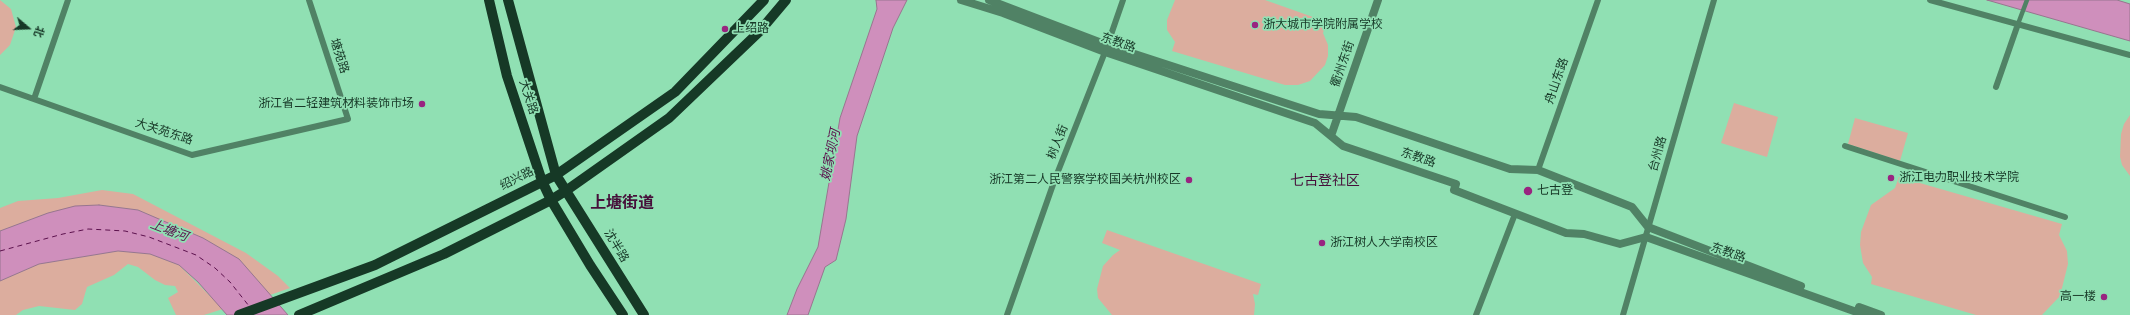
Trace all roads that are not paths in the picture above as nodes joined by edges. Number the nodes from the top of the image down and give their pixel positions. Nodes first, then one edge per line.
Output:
1 (68, 0) edge
2 (309, 0) edge
3 (488, 0) edge
4 (508, 0) edge
5 (764, 0) edge
6 (786, 0) edge
7 (961, 0) edge
8 (989, 0) edge
9 (1123, 0) edge
10 (1378, 0) edge
11 (1598, 0) edge
12 (1714, 0) edge
13 (1930, 0) edge
14 (2027, 0) edge
15 (2018, 24) junction
16 (1106, 49) junction
17 (2130, 55) edge
18 (0, 88) edge
19 (1996, 88) dead end
20 (34, 99) junction
21 (1338, 116) junction
22 (348, 119) joint
23 (1331, 136) junction
24 (1845, 146) dead end
25 (1538, 170) junction
26 (556, 175) junction
27 (542, 181) junction
28 (568, 190) junction
29 (551, 200) junction
30 (1515, 214) junction
31 (2065, 217) dead end
32 (1648, 227) junction
33 (1646, 237) junction
34 (239, 315) edge
35 (300, 315) edge
36 (623, 315) edge
37 (644, 315) edge
38 (1007, 315) edge
39 (1476, 315) edge
40 (1623, 315) edge
41 (1865, 315) edge
42 (1881, 315) edge

1 - 20 street
2 - 22 street, 塘苑路
3 - 27 main road, 大关路
4 - 26 main road, 大关路
5 - 26 main road, 绍兴路
6 - 28 main road
7 - 16 street, 东教路
8 - 16 street, 东教路
9 - 16 street, 树人街
10 - 21 street, 衢州东街
11 - 25 street, 舟山东路
12 - 32 street, 台州路
13 - 15 street
14 - 15 street
15 - 17 street
15 - 19 street
16 - 21 street, 东教路
16 - 23 street, 东教路
16 - 38 street, 树人街
18 - 20 street, 大关苑东路
20 - 22 street, 大关苑东路
21 - 23 street, 衢州东街
21 - 25 street, 东教路
23 - 30 street, 东教路
24 - 31 street
25 - 32 street, 东教路
26 - 27 main road, 绍兴路
26 - 28 main road, 大关路
27 - 29 main road, 大关路
27 - 34 main road, 绍兴路
28 - 29 main road
28 - 37 main road, 沈半路
29 - 35 main road
29 - 36 main road
30 - 33 street, 东教路
30 - 39 street
32 - 33 street, 台州路
32 - 42 street, 东教路
33 - 40 street, 台州路
33 - 41 street, 东教路

